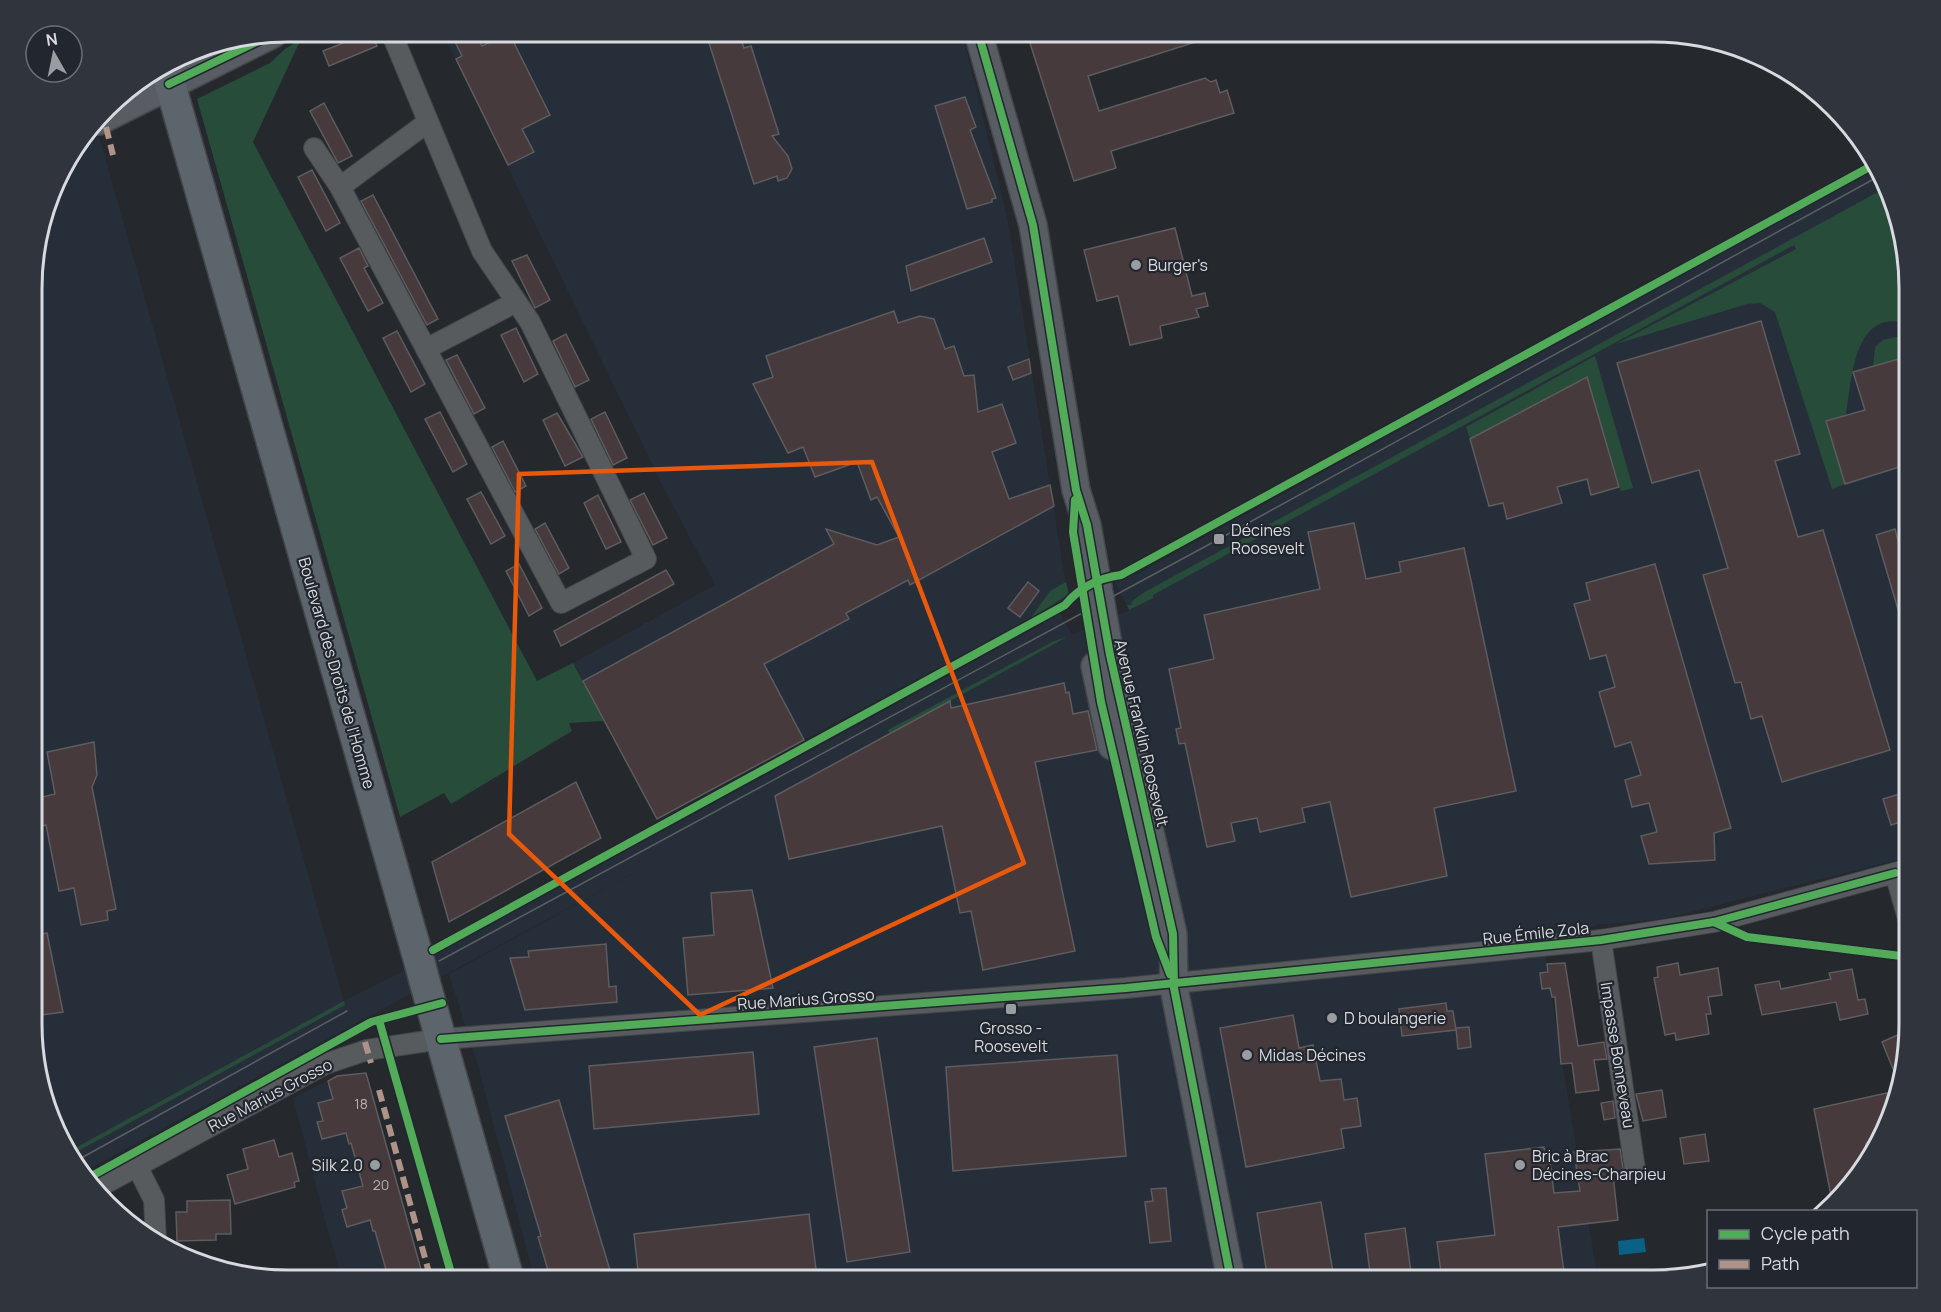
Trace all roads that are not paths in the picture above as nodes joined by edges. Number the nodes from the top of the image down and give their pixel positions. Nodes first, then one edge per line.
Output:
1 (395, 42) edge
2 (981, 42) edge
3 (239, 47) edge
4 (167, 75) edge
5 (128, 102) edge
6 (428, 122) junction
7 (314, 148) dead end
8 (340, 187) junction
9 (516, 302) junction
10 (426, 349) junction
11 (1899, 872) edge
12 (1601, 940) junction
13 (1173, 983) junction
14 (441, 1040) junction
15 (137, 1166) junction
16 (1635, 1169) dead end
17 (102, 1185) edge
18 (156, 1232) edge
19 (506, 1270) edge
20 (1229, 1270) edge

1 - 6 street
2 - 13 street, Avenue Franklin Roosevelt
3 - 4 street
4 - 5 street
4 - 14 main road, Boulevard des Droits de l'Homme
6 - 8 street
6 - 9 street
7 - 8 street
8 - 10 street
9 - 10 street
9 - 10 street
11 - 12 street, Rue Émile Zola
12 - 13 street, Rue Émile Zola
12 - 16 street, Impasse Bonneveau
13 - 14 street, Rue Marius Grosso
13 - 20 street, Avenue Franklin Roosevelt
14 - 15 street, Rue Marius Grosso
14 - 19 main road, Boulevard des Droits de l'Homme
15 - 17 street, Rue Marius Grosso
15 - 18 street

